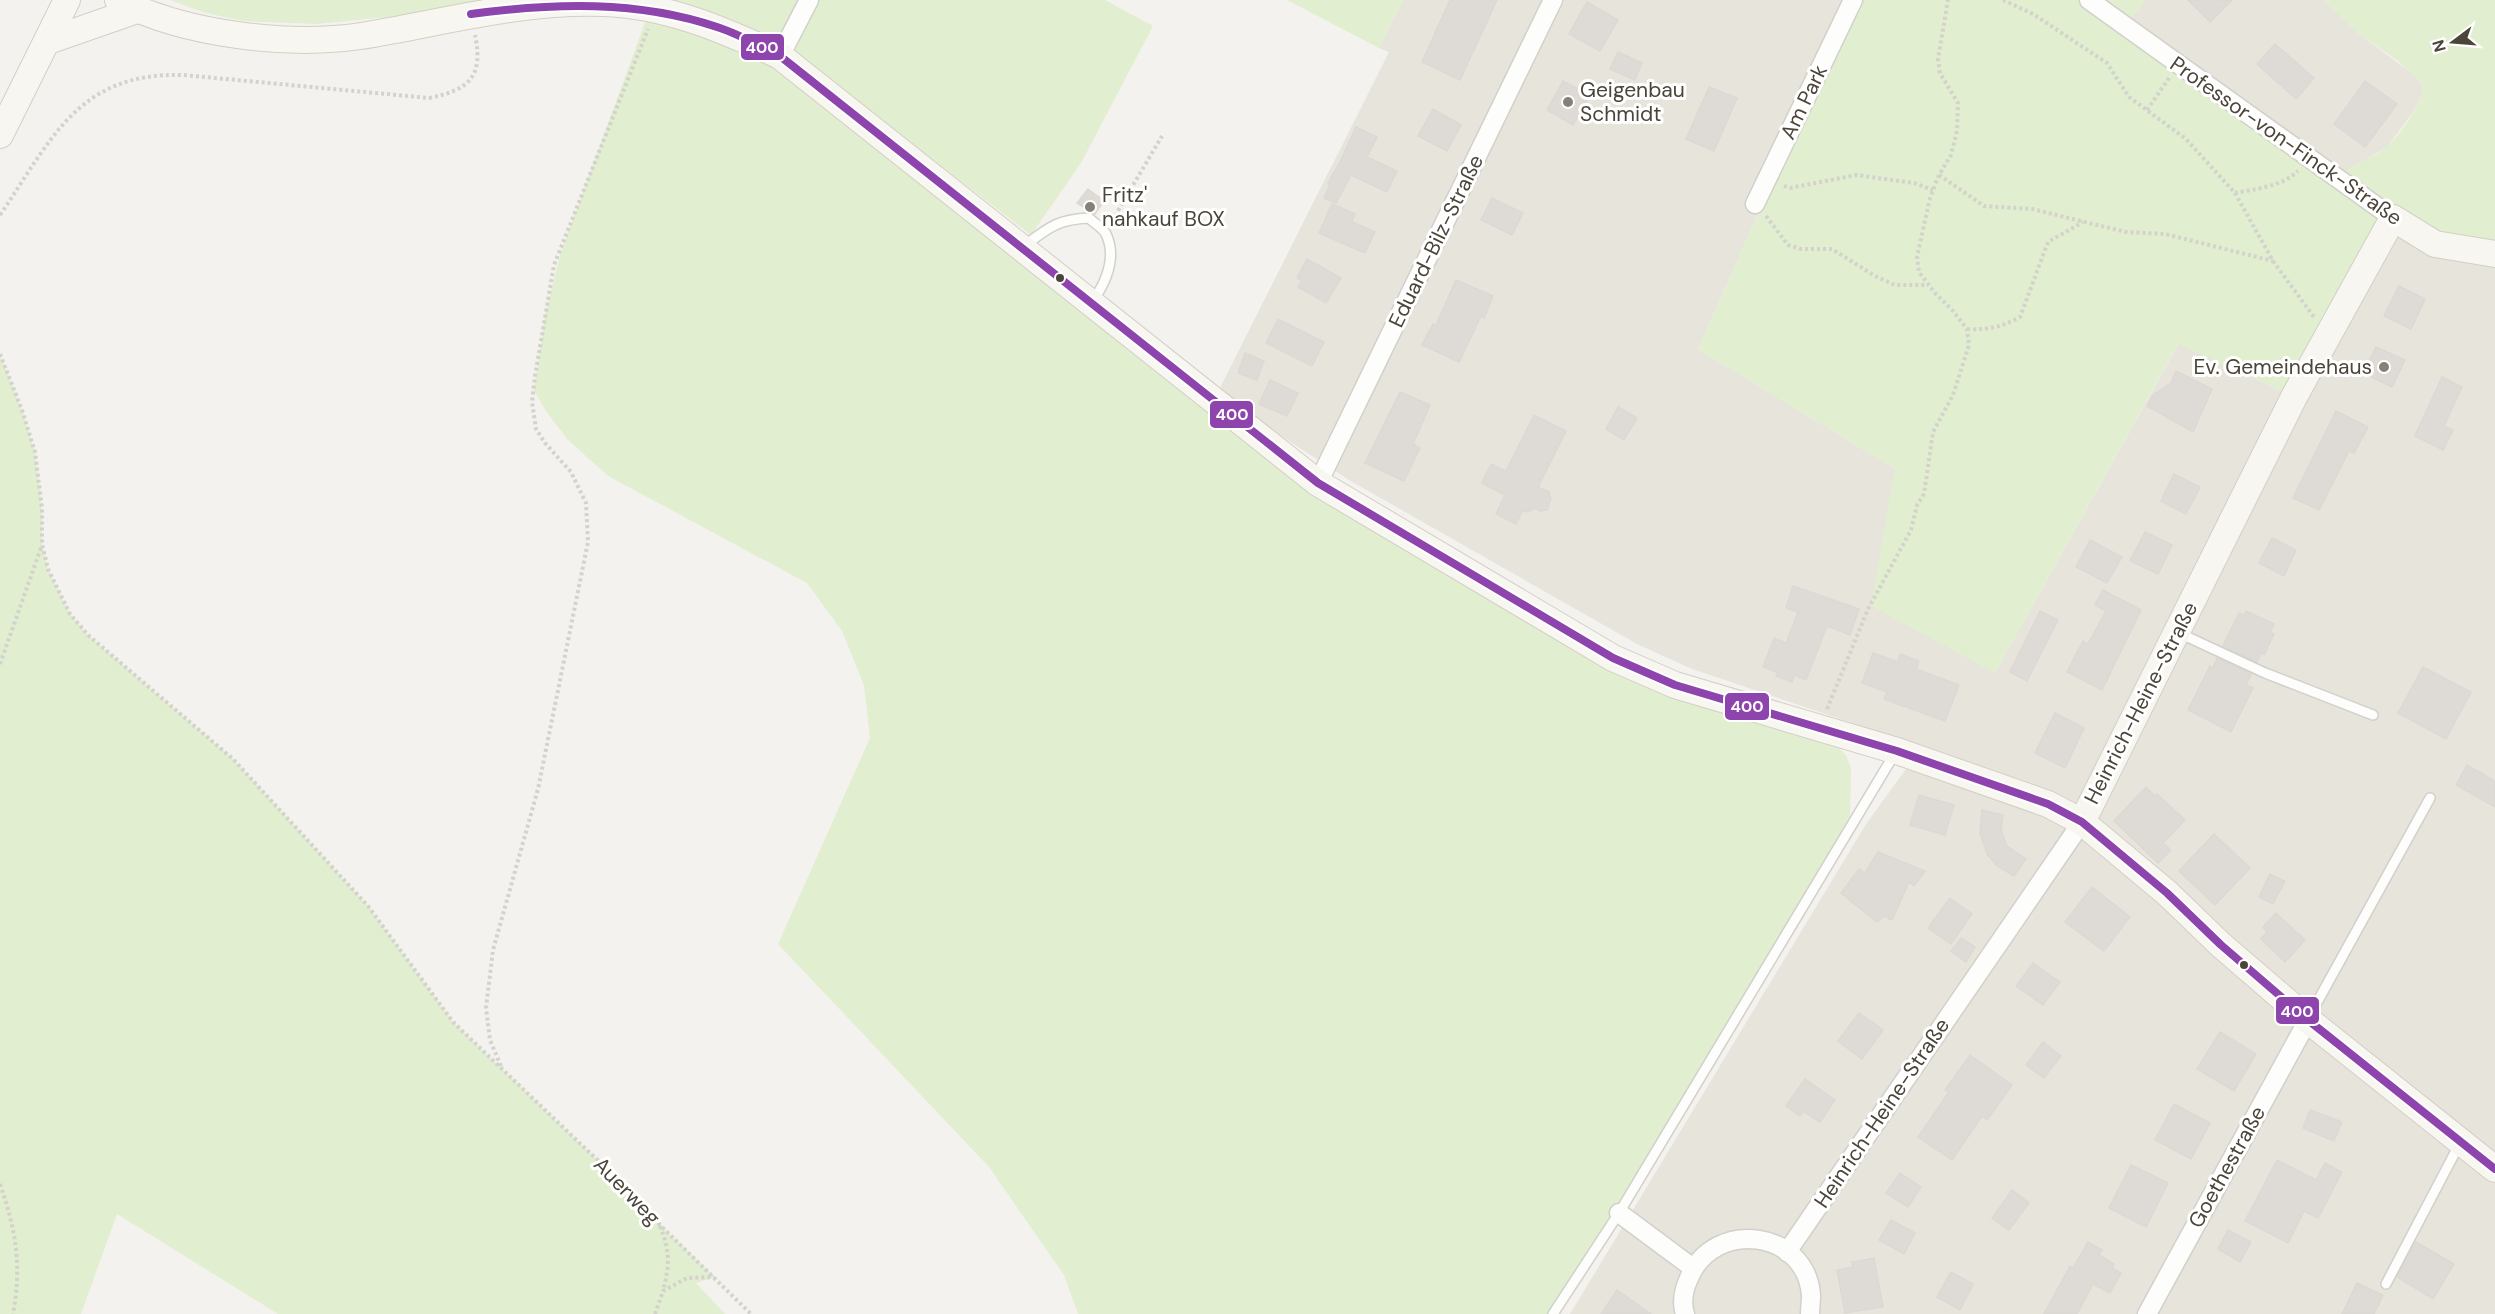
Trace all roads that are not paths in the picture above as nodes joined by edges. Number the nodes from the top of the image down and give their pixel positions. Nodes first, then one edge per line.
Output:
1 (67, 0) edge
2 (809, 0) edge
3 (1553, 0) edge
4 (1853, 0) edge
5 (2089, 0) edge
6 (127, 5) edge
7 (469, 7) edge
8 (48, 41) junction
9 (780, 56) junction
10 (0, 135) edge
11 (1755, 204) road end
12 (2393, 218) junction
13 (1022, 248) junction
14 (2495, 254) edge
15 (1092, 303) junction
16 (1318, 483) junction
17 (2177, 632) junction
18 (2373, 715) dead end
19 (1897, 751) junction
20 (2430, 798) dead end
21 (2082, 822) junction
22 (2308, 1020) junction
23 (2460, 1143) junction
24 (2495, 1169) edge
25 (1618, 1213) junction
26 (1787, 1252) junction
27 (1693, 1268) junction
28 (2386, 1284) dead end
29 (1553, 1314) edge
30 (1685, 1314) edge
31 (1809, 1314) edge
32 (2147, 1314) edge

1 - 8 street
2 - 9 street
3 - 16 street, Eduard-Bilz-Straße
4 - 11 street, Am Park
5 - 12 street, Professor-von-Finck-Straße
6 - 7 street
6 - 8 street
7 - 9 street
8 - 10 street
9 - 13 street
12 - 14 street, Professor-von-Finck-Straße
12 - 17 street, Heinrich-Heine-Straße
13 - 15 street
13 - 15 lane
15 - 16 street
16 - 19 street
17 - 18 lane
17 - 21 street, Heinrich-Heine-Straße
19 - 21 street
19 - 25 lane
20 - 22 lane
21 - 22 street
21 - 26 street, Heinrich-Heine-Straße
22 - 23 street
22 - 32 street, Goethestraße
23 - 24 street
23 - 28 lane
25 - 27 street
25 - 29 lane
26 - 27 street
26 - 31 street
27 - 30 street

